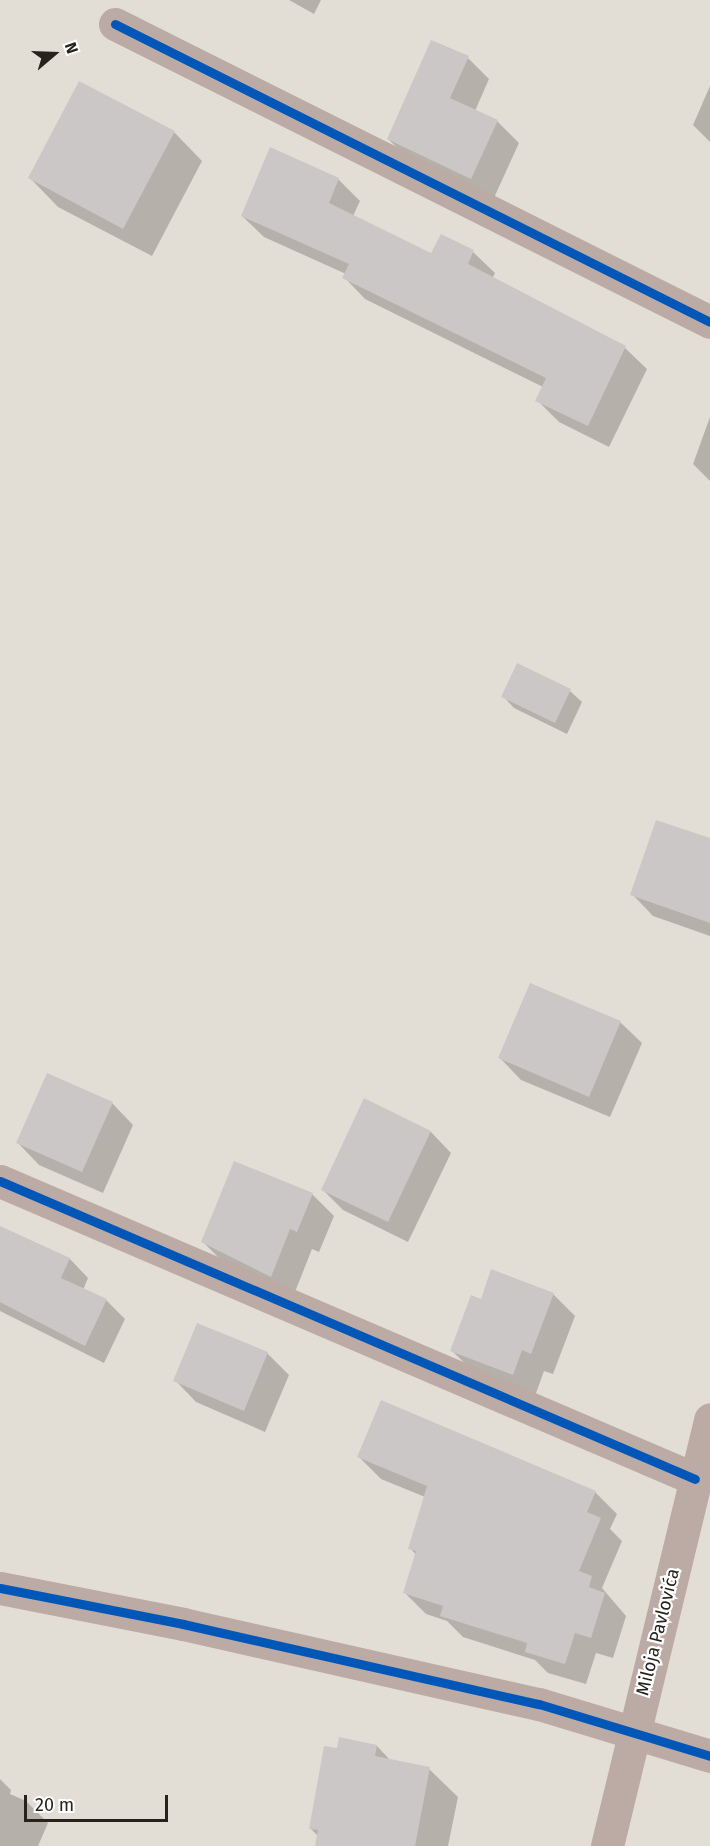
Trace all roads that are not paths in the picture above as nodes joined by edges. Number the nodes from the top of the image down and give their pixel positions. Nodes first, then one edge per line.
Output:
1 (115, 24) dead end
2 (710, 322) edge
3 (0, 1181) edge
4 (710, 1419) edge
5 (695, 1479) junction
6 (0, 1588) edge
7 (634, 1734) junction
8 (710, 1756) edge
9 (607, 1846) edge

1 - 2 street
3 - 5 street
4 - 5 street, Miloja Pavlovića
5 - 7 street, Miloja Pavlovića
6 - 7 street
7 - 8 street
7 - 9 street, Miloja Pavlovića

